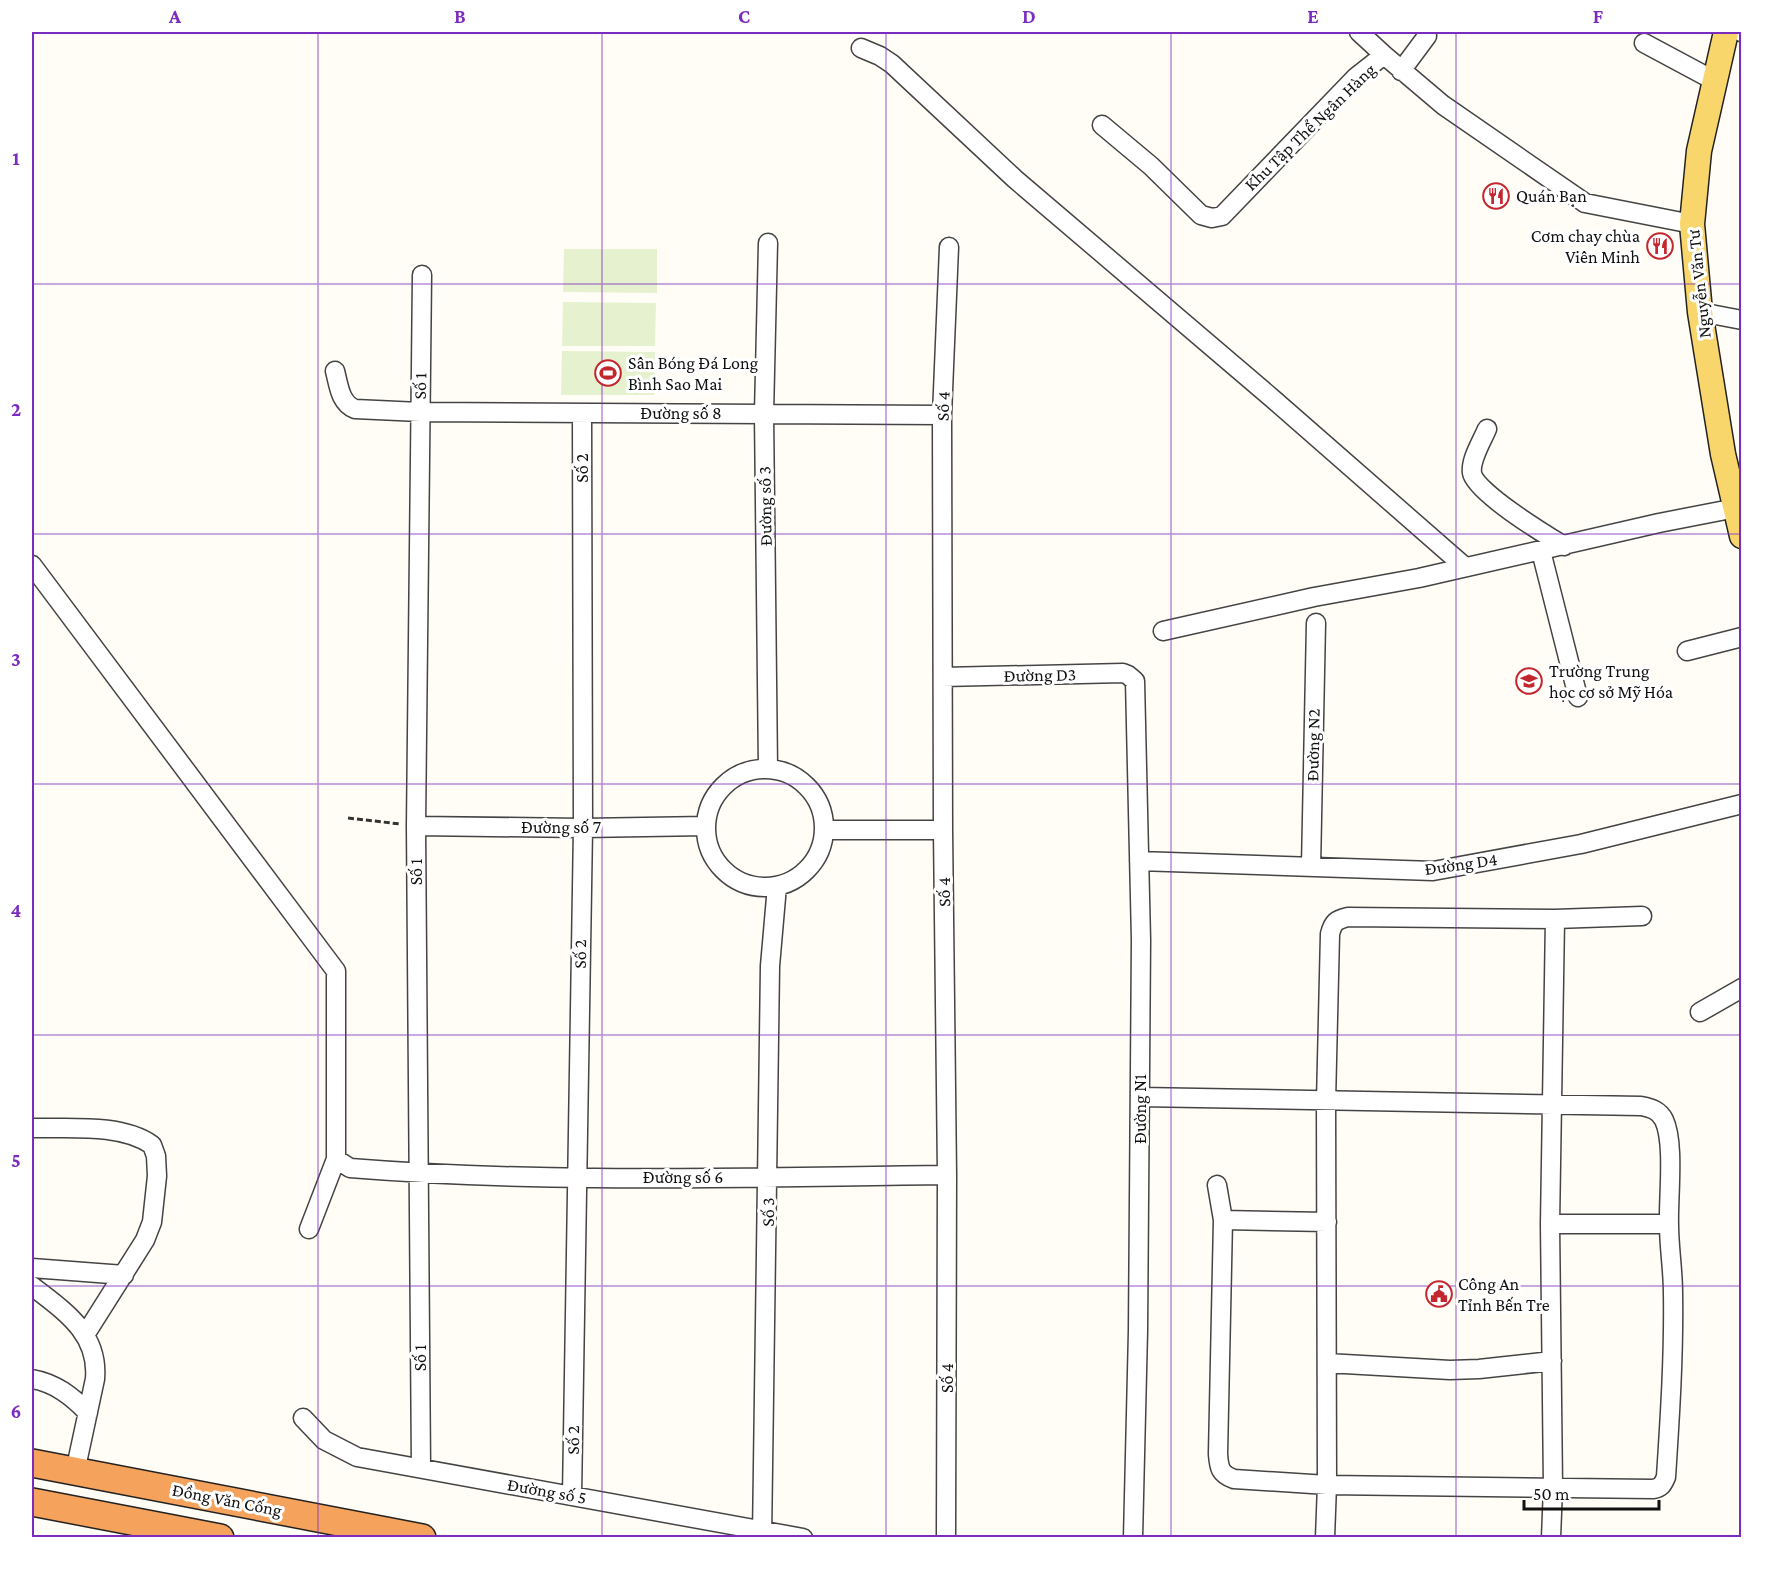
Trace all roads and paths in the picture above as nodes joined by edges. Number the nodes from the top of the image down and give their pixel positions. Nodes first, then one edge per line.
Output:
1 (1359, 32) edge
2 (1726, 32) edge
3 (1427, 36) dead end
4 (1644, 43) dead end
5 (861, 48) dead end
6 (1384, 55) junction
7 (1401, 71) junction
8 (1715, 81) junction
9 (1102, 125) dead end
10 (1692, 224) junction
11 (768, 243) dead end
12 (949, 247) dead end
13 (422, 275) dead end
14 (1700, 312) junction
15 (1742, 320) edge
16 (335, 371) dead end
17 (420, 412) junction
18 (582, 413) junction
19 (764, 414) junction
20 (942, 415) junction
21 (1487, 429) dead end
22 (1736, 508) junction
23 (1742, 536) edge
24 (1564, 546) junction
25 (1541, 551) junction
26 (32, 565) edge
27 (1465, 567) junction
28 (1316, 623) dead end
29 (1163, 631) dead end
30 (1742, 637) edge
31 (1687, 651) dead end
32 (943, 677) junction
33 (1135, 681) joint
34 (1578, 697) dead end
35 (768, 769) junction
36 (1742, 804) edge
37 (348, 818) dead end
38 (416, 826) junction
39 (706, 826) junction
40 (583, 828) junction
41 (824, 830) junction
42 (943, 830) junction
43 (1139, 861) junction
44 (1311, 867) junction
45 (777, 886) junction
46 (1642, 916) dead end
47 (1555, 919) junction
48 (1742, 988) edge
49 (1700, 1012) dead end
50 (1140, 1097) junction
51 (1326, 1102) junction
52 (1552, 1105) junction
53 (32, 1128) edge
54 (336, 1160) junction
55 (419, 1174) junction
56 (947, 1175) junction
57 (768, 1177) junction
58 (577, 1178) junction
59 (1217, 1185) dead end
60 (1223, 1220) junction
61 (1327, 1222) junction
62 (1550, 1224) junction
63 (1668, 1224) junction
64 (309, 1229) dead end
65 (32, 1268) edge
66 (124, 1275) junction
67 (32, 1286) edge
68 (85, 1335) junction
69 (1552, 1361) junction
70 (1327, 1363) junction
71 (32, 1379) edge
72 (88, 1413) junction
73 (303, 1418) dead end
74 (32, 1463) edge
75 (421, 1468) junction
76 (75, 1472) junction
77 (1327, 1485) junction
78 (1553, 1487) junction
79 (572, 1496) junction
80 (32, 1502) edge
81 (762, 1534) edge
82 (220, 1538) edge
83 (422, 1538) edge
84 (803, 1538) edge
85 (946, 1538) edge
86 (1133, 1538) edge
87 (1325, 1538) edge
88 (1551, 1538) edge

1 - 6 street
2 - 8 main road, Nguyễn Văn Tư
3 - 7 street
4 - 8 street
5 - 27 street
6 - 7 street, Khu Tập Thể Ngân Hàng
6 - 9 street, Khu Tập Thể Ngân Hàng
7 - 10 street, Khu Tập Thể Ngân Hàng
8 - 10 main road, Nguyễn Văn Tư
10 - 14 main road, Nguyễn Văn Tư
11 - 19 street, Đường số 3
12 - 20 street, Số 4
13 - 17 street, Số 1
14 - 15 street
14 - 22 main road, Nguyễn Văn Tư
16 - 17 street, Đường số 8
17 - 18 street, Đường số 8
17 - 38 street, Số 1
18 - 19 street, Đường số 8
18 - 40 street, Số 2
19 - 20 street, Đường số 8
19 - 35 street, Đường số 3
20 - 32 street, Số 4
21 - 24 street
22 - 23 main road, Nguyễn Văn Tư
22 - 24 street
24 - 25 street
25 - 27 street
25 - 34 street
26 - 54 street
27 - 29 street
28 - 44 street, Đường N2
30 - 31 street
32 - 33 street, Đường D3
32 - 42 street, Số 4
33 - 43 street, Đường N1
35 - 39 street
35 - 41 street
36 - 44 street, Đường D4
37 - 38 path
38 - 40 street, Đường số 7
38 - 55 street, Số 1
39 - 40 street, Đường số 7
39 - 45 street
40 - 58 street, Số 2
41 - 42 street
41 - 45 street
42 - 56 street, Số 4
43 - 44 street, Đường D4
43 - 50 street, Đường N1
45 - 57 street, Số 3
46 - 47 street
47 - 51 street
47 - 52 street
48 - 49 street
50 - 51 street
50 - 86 street, Đường N1
51 - 52 street
51 - 61 street
52 - 62 street
52 - 63 street
53 - 66 street
54 - 55 street, Đường số 6
54 - 64 street
55 - 58 street, Đường số 6
55 - 75 street, Số 1
56 - 57 street, Đường số 6
56 - 85 street, Số 4
57 - 58 street, Đường số 6
57 - 81 street, Số 3
58 - 79 street, Số 2
59 - 60 street
60 - 61 street
60 - 77 street
61 - 70 street
62 - 63 street
62 - 69 street
63 - 78 street
65 - 66 street
66 - 68 street
67 - 68 street
68 - 72 street
69 - 70 street
69 - 78 street
70 - 77 street
71 - 72 street
72 - 76 street
73 - 75 street, Đường số 5
74 - 76 highway, Đồng Văn Cống
75 - 79 street, Đường số 5
76 - 83 highway, Đồng Văn Cống
77 - 78 street
77 - 87 street
78 - 88 street
79 - 81 street, Đường số 5
80 - 82 highway
81 - 84 street, Đường số 5

